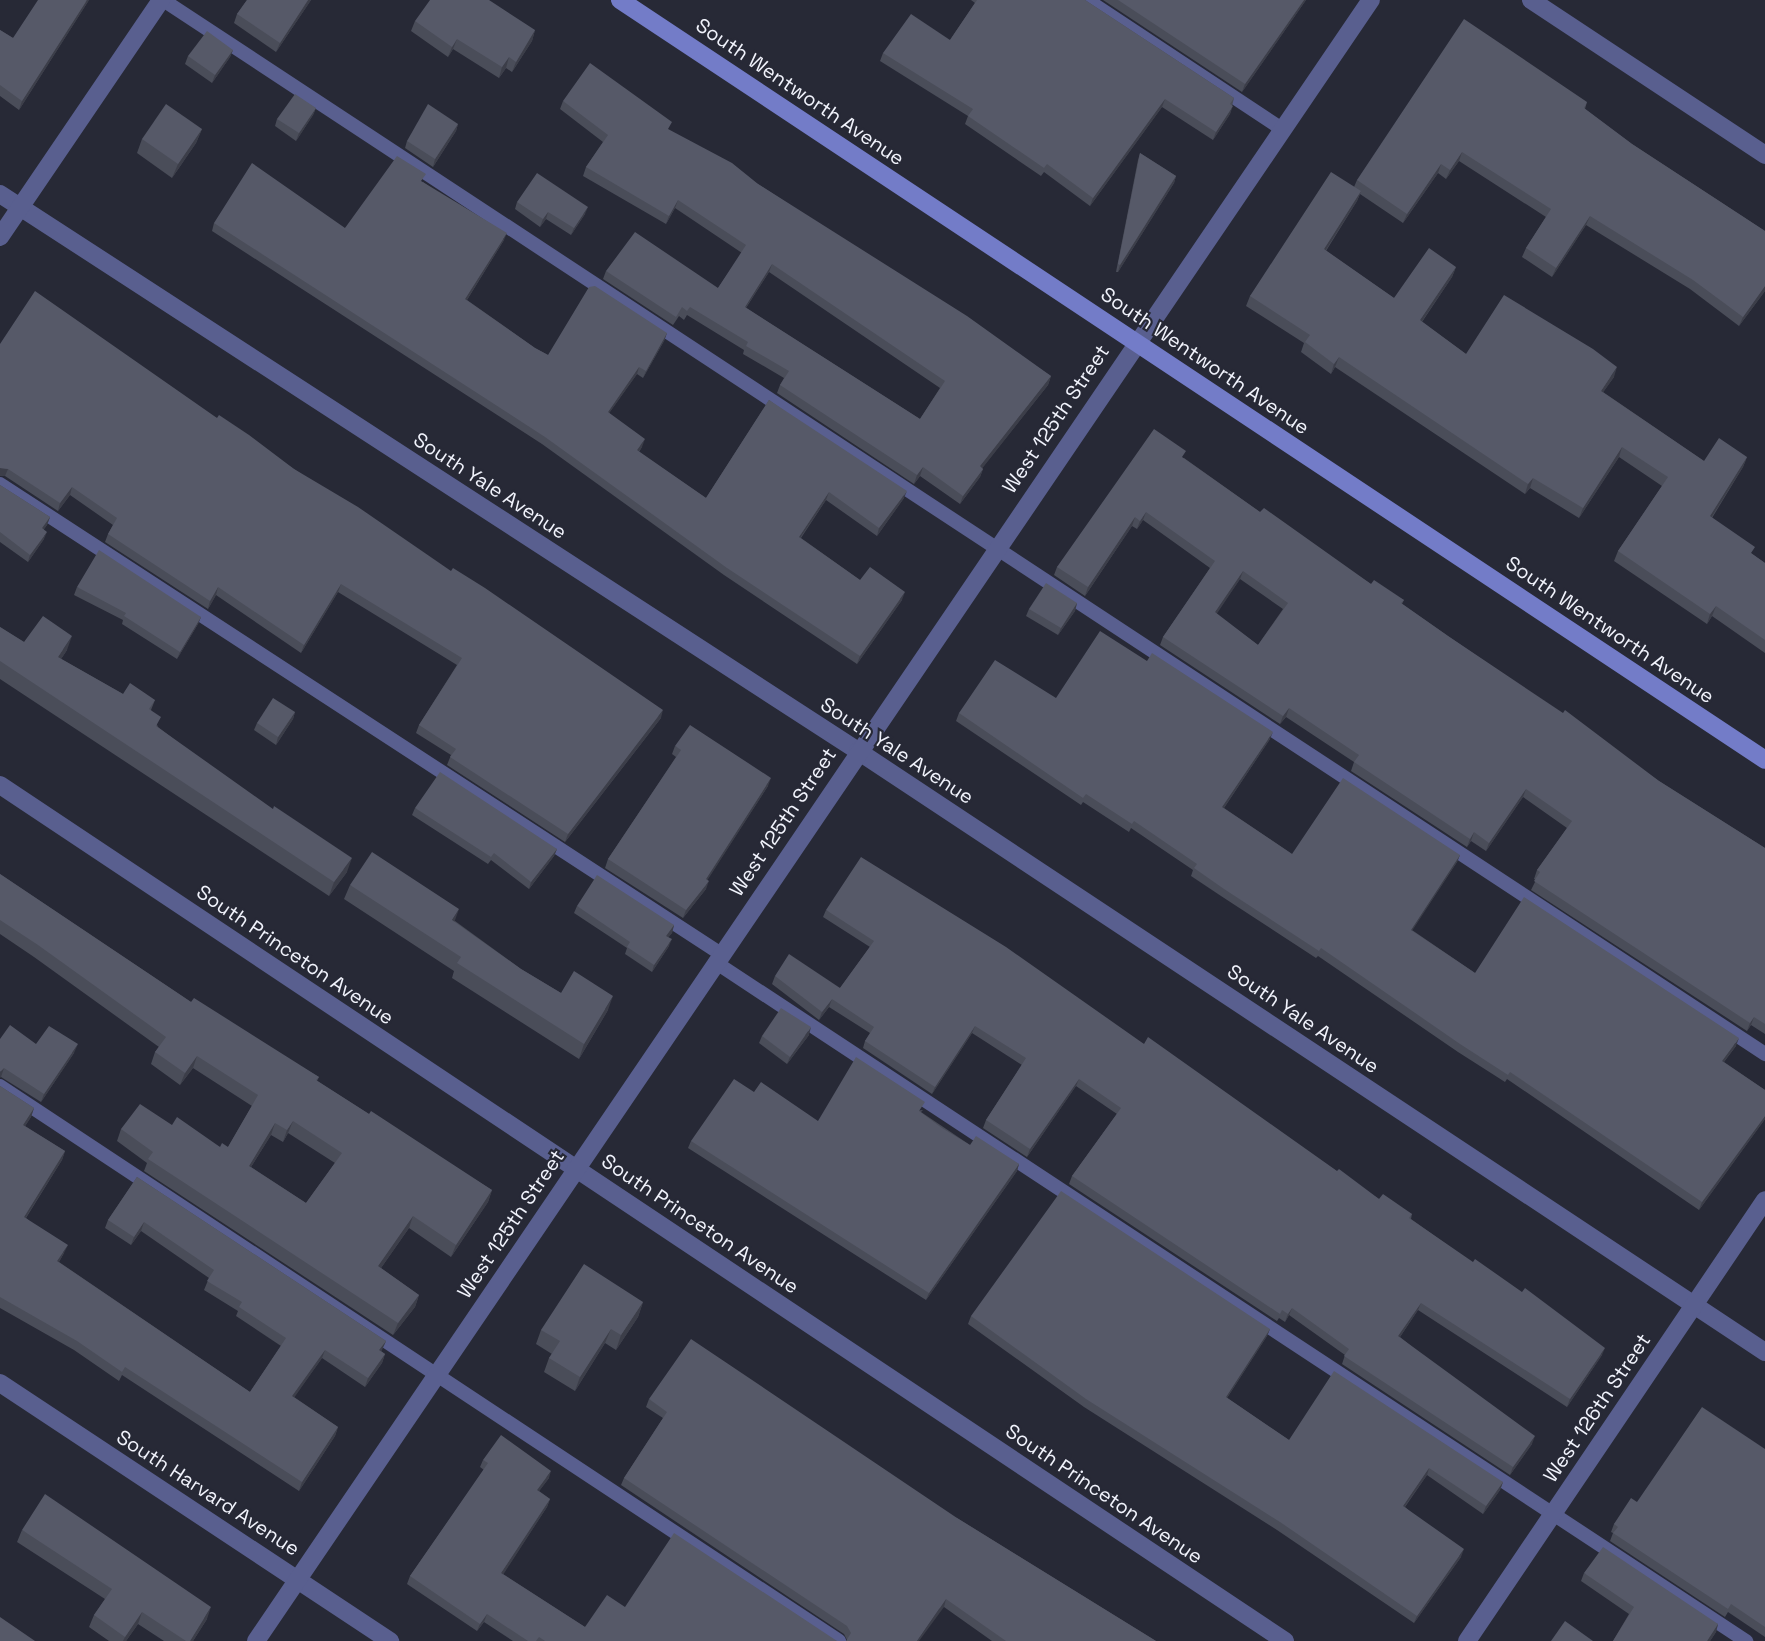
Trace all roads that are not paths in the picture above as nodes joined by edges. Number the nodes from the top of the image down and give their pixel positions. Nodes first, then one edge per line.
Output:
1 (162, 0) edge
2 (620, 0) edge
3 (1087, 0) edge
4 (1371, 0) edge
5 (1531, 0) edge
6 (1282, 129) junction
7 (1765, 155) edge
8 (0, 194) edge
9 (20, 207) junction
10 (0, 237) edge
11 (1136, 342) junction
12 (0, 484) edge
13 (996, 548) junction
14 (858, 751) junction
15 (1765, 760) edge
16 (0, 785) edge
17 (718, 958) junction
18 (1765, 1054) edge
19 (0, 1086) edge
20 (576, 1168) junction
21 (1765, 1200) edge
22 (1694, 1305) junction
23 (1765, 1352) edge
24 (436, 1374) junction
25 (0, 1383) edge
26 (1553, 1514) junction
27 (297, 1579) junction
28 (256, 1641) edge
29 (390, 1641) edge
30 (839, 1641) edge
31 (1285, 1641) edge
32 (1467, 1641) edge
33 (1746, 1641) edge

1 - 9 street
1 - 13 lane
2 - 11 street, South Wentworth Avenue
3 - 6 lane
4 - 6 street, West 125th Street
5 - 7 street
6 - 11 street, West 125th Street
8 - 9 street, South Yale Avenue
9 - 10 street
9 - 14 street, South Yale Avenue
11 - 13 street, West 125th Street
11 - 15 street, South Wentworth Avenue
12 - 17 lane
13 - 14 street, West 125th Street
13 - 18 lane
14 - 17 street, West 125th Street
14 - 22 street, South Yale Avenue
16 - 20 street, South Princeton Avenue
17 - 20 street, West 125th Street
17 - 26 lane
19 - 24 lane
20 - 24 street, West 125th Street
20 - 31 street, South Princeton Avenue
21 - 22 street, West 126th Street
22 - 23 street, South Yale Avenue
22 - 26 street, West 126th Street
24 - 27 street, West 125th Street
24 - 30 lane
25 - 27 street, South Harvard Avenue
26 - 32 street, West 126th Street
26 - 33 lane
27 - 28 street, West 125th Street
27 - 29 street, South Harvard Avenue

